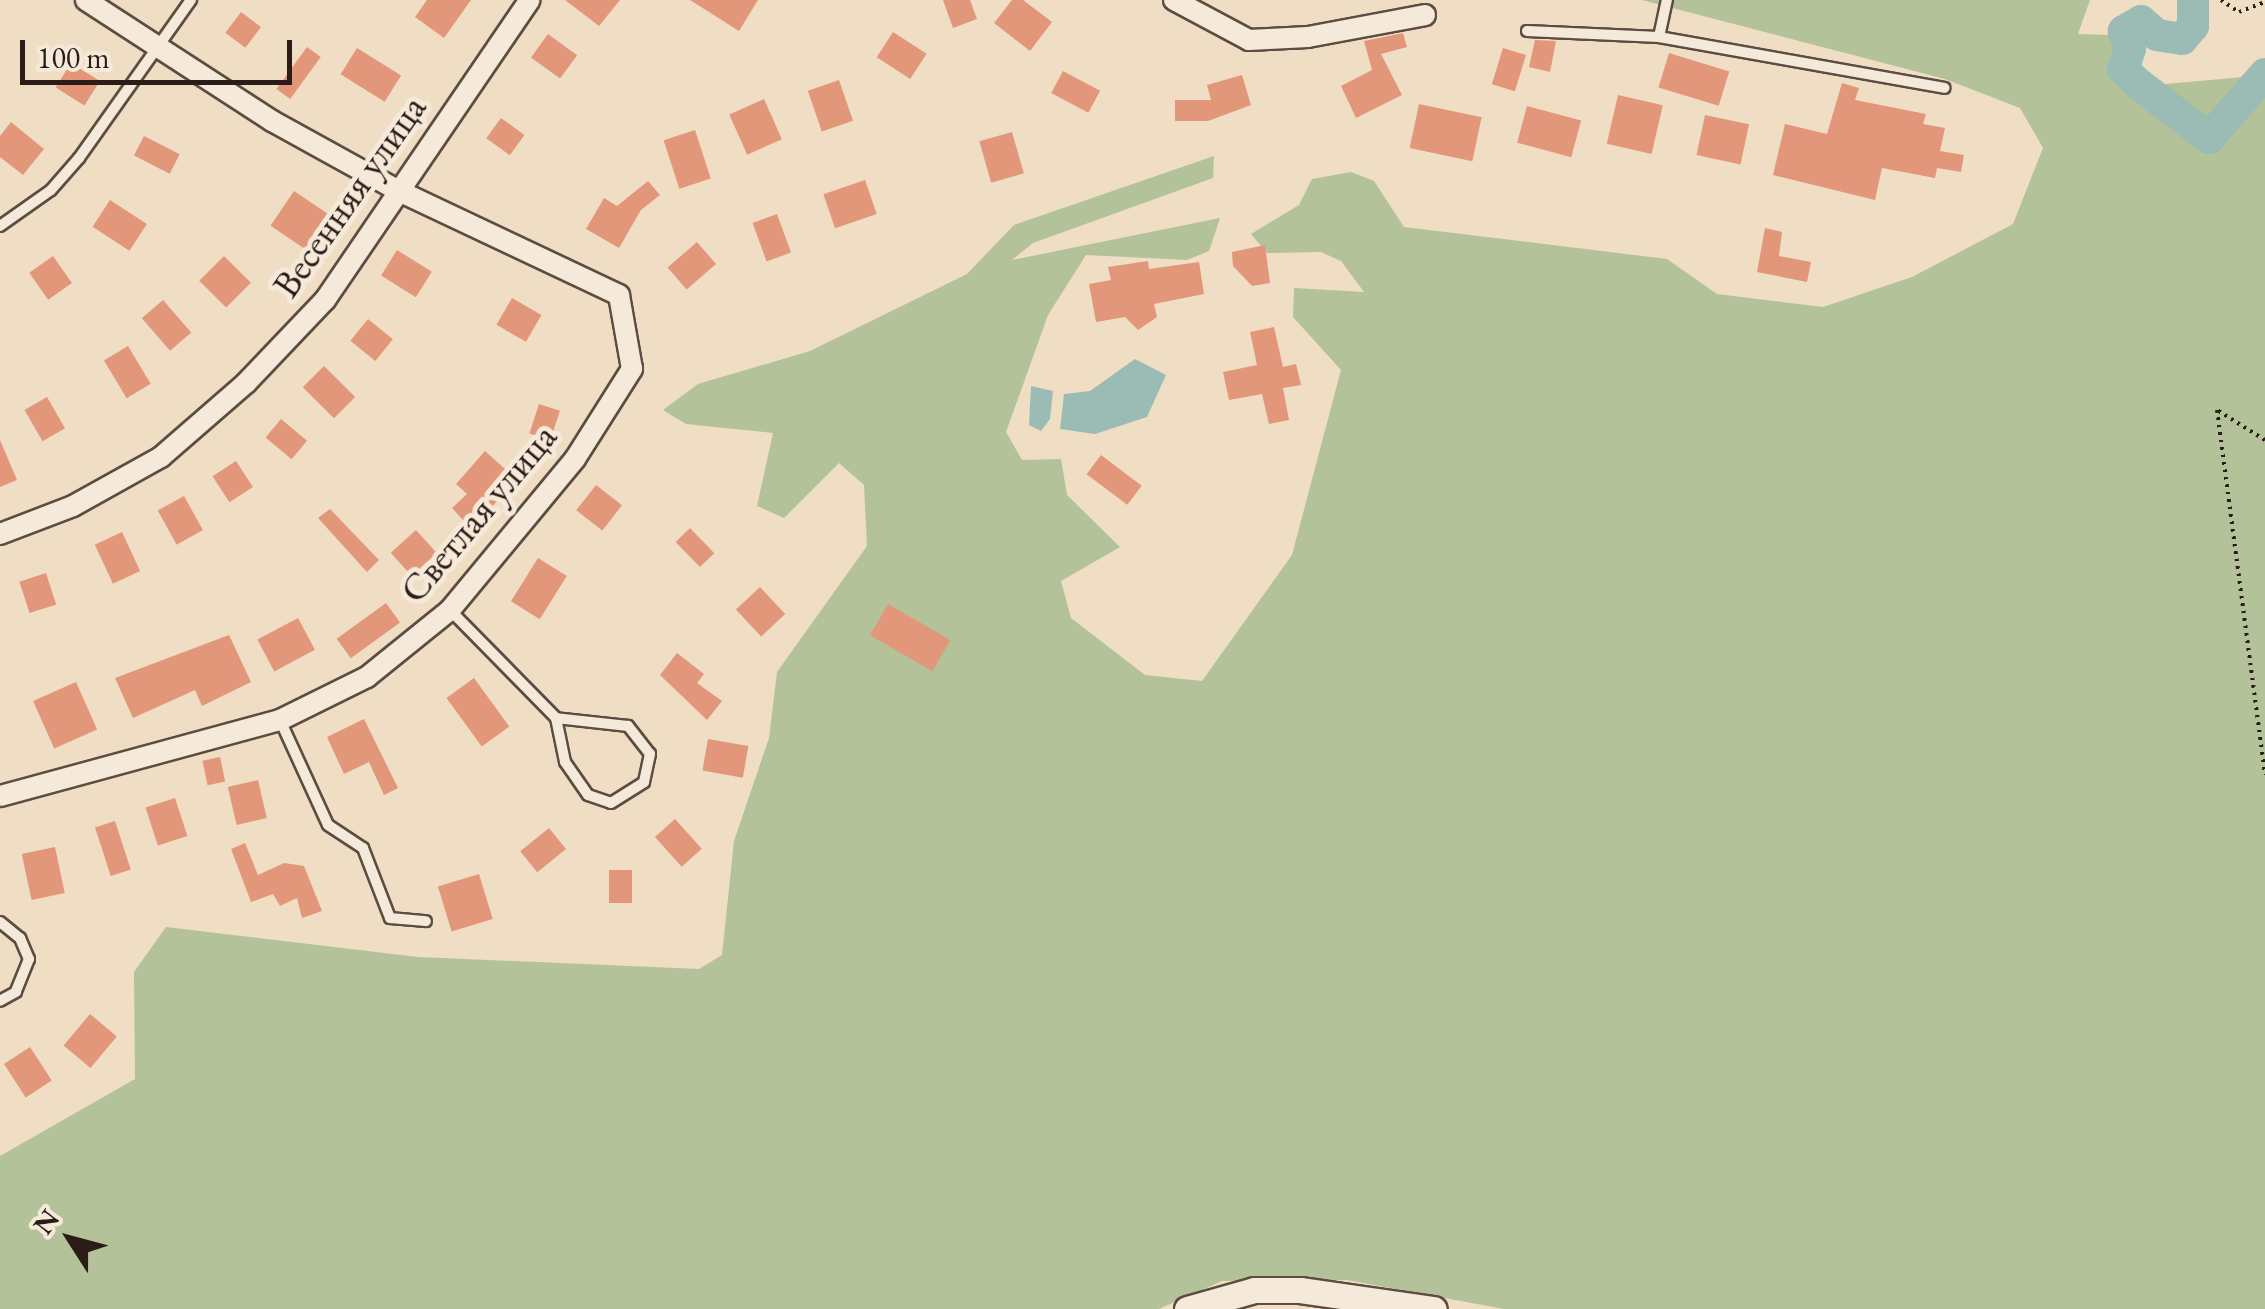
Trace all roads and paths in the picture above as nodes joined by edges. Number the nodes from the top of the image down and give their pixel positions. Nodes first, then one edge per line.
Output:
1 (86, 0) edge
2 (191, 0) edge
3 (530, 0) edge
4 (1174, 0) edge
5 (1667, 0) edge
6 (2221, 0) edge
7 (2265, 2) edge
8 (1425, 15) dead end
9 (1526, 31) dead end
10 (1659, 37) junction
11 (154, 48) junction
12 (1944, 88) dead end
13 (397, 190) junction
14 (0, 226) edge
15 (2265, 440) edge
16 (0, 534) edge
17 (450, 610) junction
18 (556, 718) junction
19 (280, 720) junction
20 (2265, 775) edge
21 (0, 796) edge
22 (426, 921) dead end
23 (0, 922) edge
24 (0, 1001) edge
25 (1187, 1309) edge
26 (1434, 1309) edge

1 - 11 street
2 - 11 lane
3 - 13 street, Весенняя улица
4 - 8 street
5 - 10 lane
6 - 7 path
9 - 10 lane
10 - 12 lane
11 - 13 street
11 - 14 lane
13 - 16 street, Весенняя улица
13 - 17 street, Светлая улица
15 - 20 path
17 - 18 lane
17 - 19 street, Светлая улица
18 - 18 lane
19 - 21 street, Светлая улица
19 - 22 lane
23 - 24 lane
25 - 26 street

